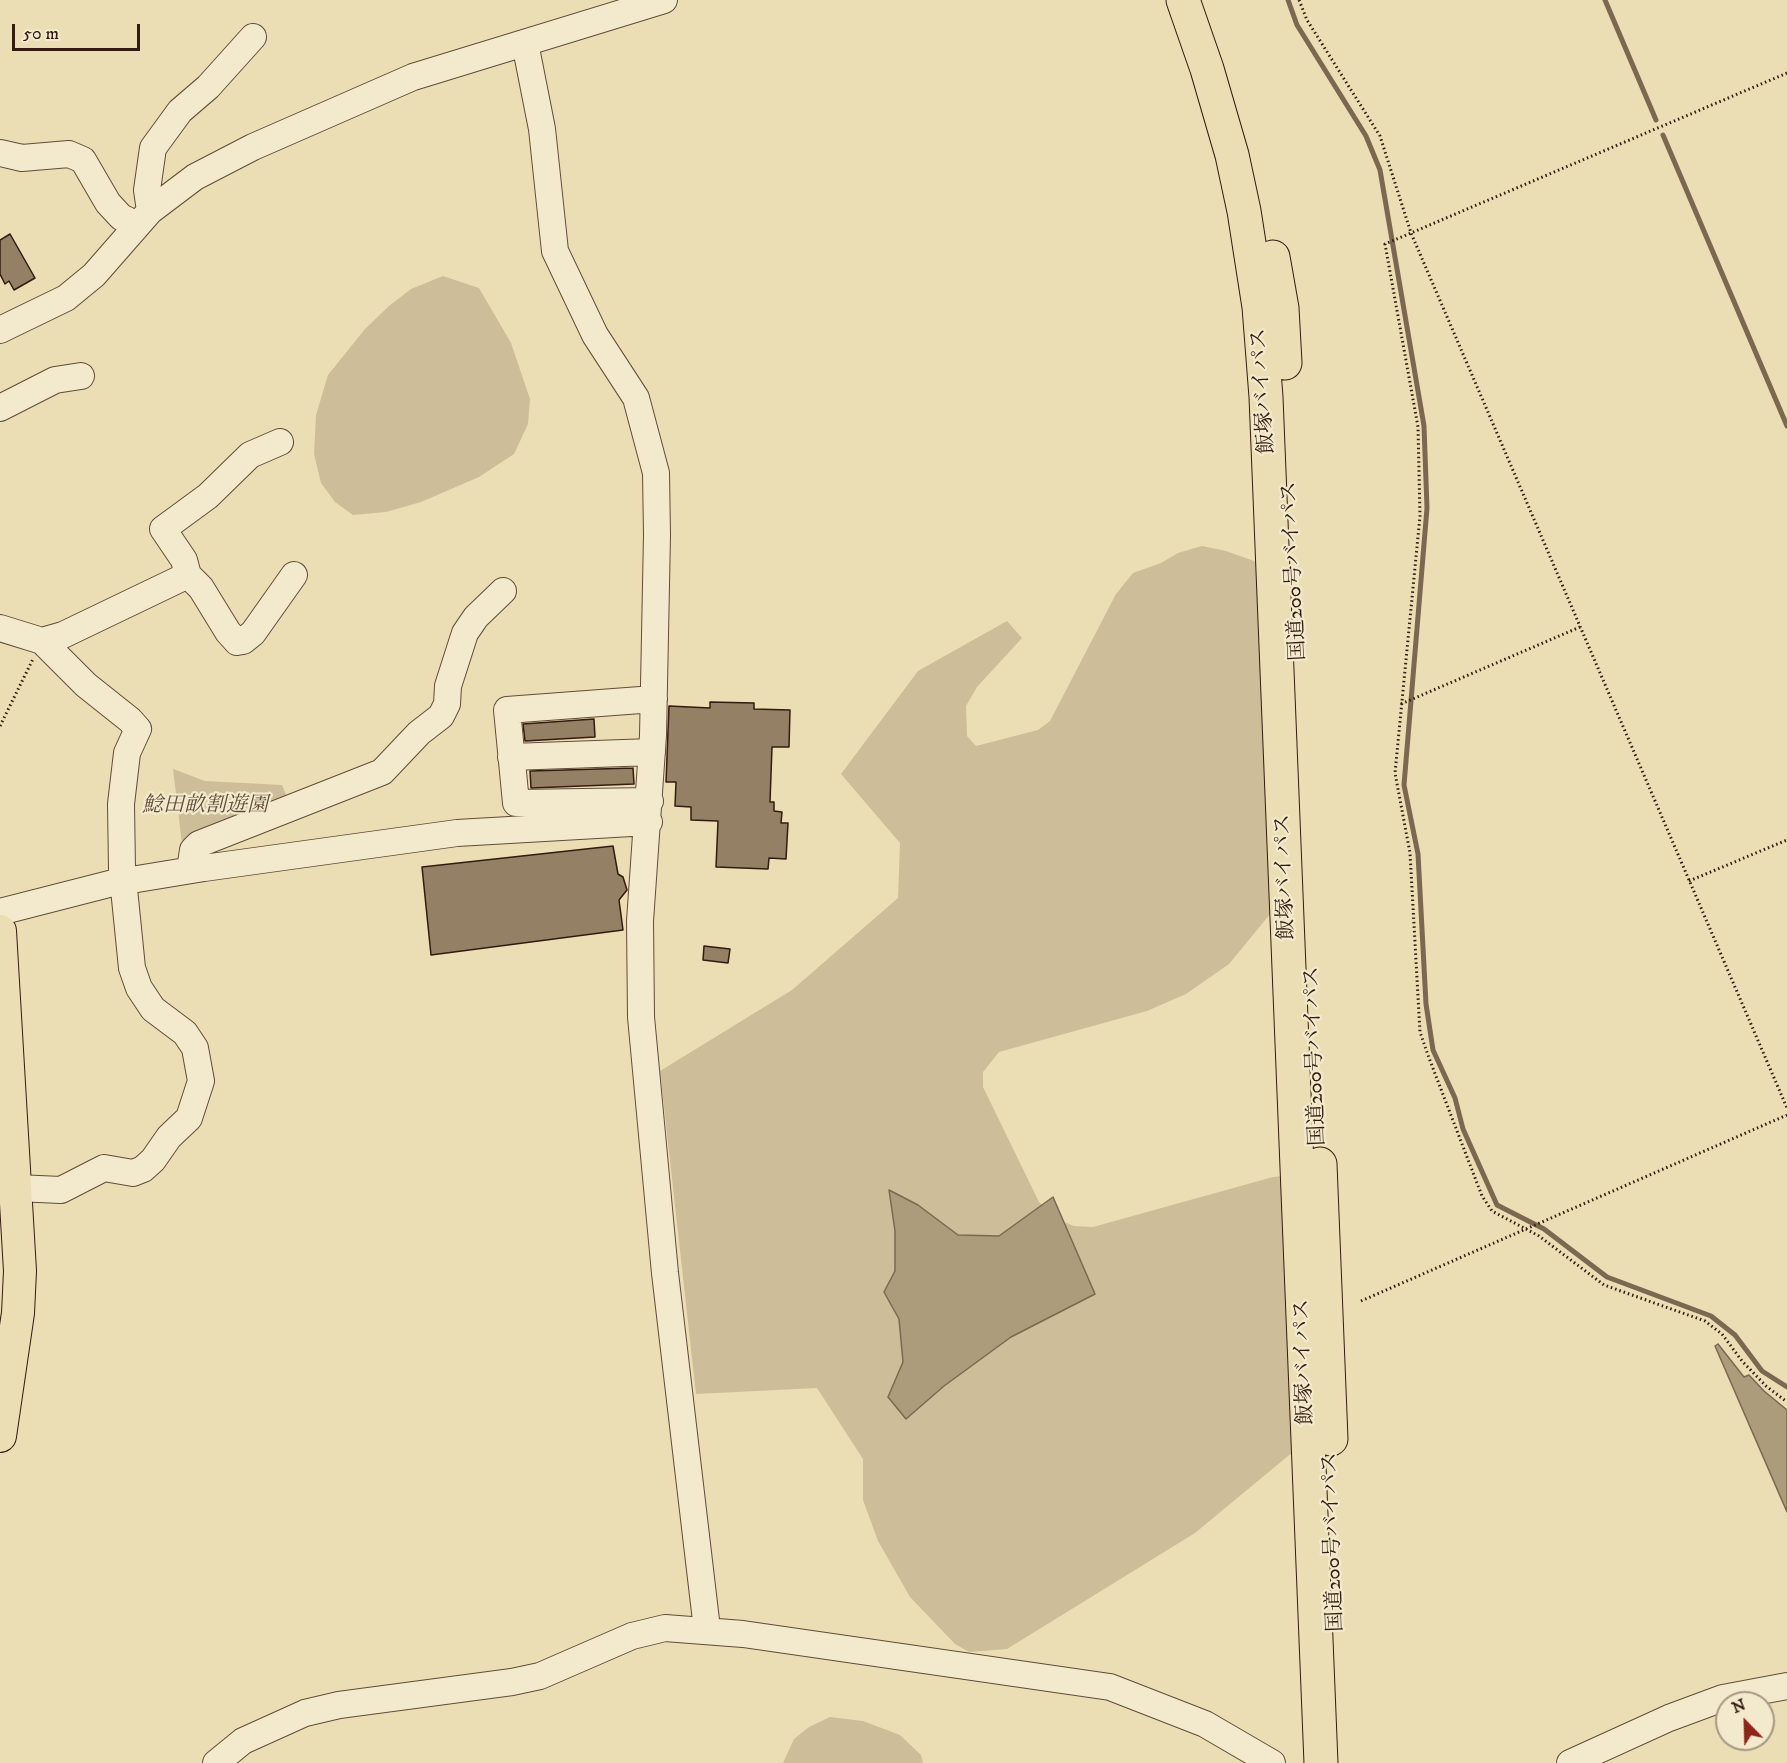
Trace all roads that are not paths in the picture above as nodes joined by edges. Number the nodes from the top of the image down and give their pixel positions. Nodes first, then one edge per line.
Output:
1 (664, 0) edge
2 (1183, 0) edge
3 (1207, 0) edge
4 (253, 37) dead end
5 (525, 43) junction
6 (0, 153) edge
7 (144, 218) junction
8 (0, 330) edge
9 (81, 376) dead end
10 (0, 408) edge
11 (280, 442) dead end
12 (188, 575) junction
13 (294, 576) dead end
14 (503, 591) dead end
15 (0, 628) edge
16 (42, 641) junction
17 (654, 699) junction
18 (652, 752) junction
19 (511, 757) junction
20 (650, 811) junction
21 (190, 870) junction
22 (123, 881) junction
23 (0, 912) edge
24 (0, 931) edge
25 (16, 1188) junction
26 (0, 1436) edge
27 (707, 1629) junction
28 (1787, 1686) edge
29 (216, 1763) edge
30 (1272, 1763) edge
31 (1321, 1763) edge
32 (1343, 1763) edge
33 (1570, 1763) edge

1 - 5 street
2 - 31 highway, 飯塚バイパス
3 - 32 highway, 国道200号バイパス
4 - 7 street
5 - 7 street
5 - 17 street
6 - 7 street
7 - 8 street
9 - 10 street
11 - 12 street
12 - 13 street
12 - 16 street
14 - 21 street
15 - 16 street
16 - 22 street
17 - 18 street
17 - 19 street
18 - 19 street
18 - 20 street
19 - 20 street
20 - 21 street
20 - 27 street
21 - 22 street
22 - 23 street
22 - 25 street
24 - 25 main road
25 - 26 main road
27 - 29 street
27 - 30 street
28 - 33 street

